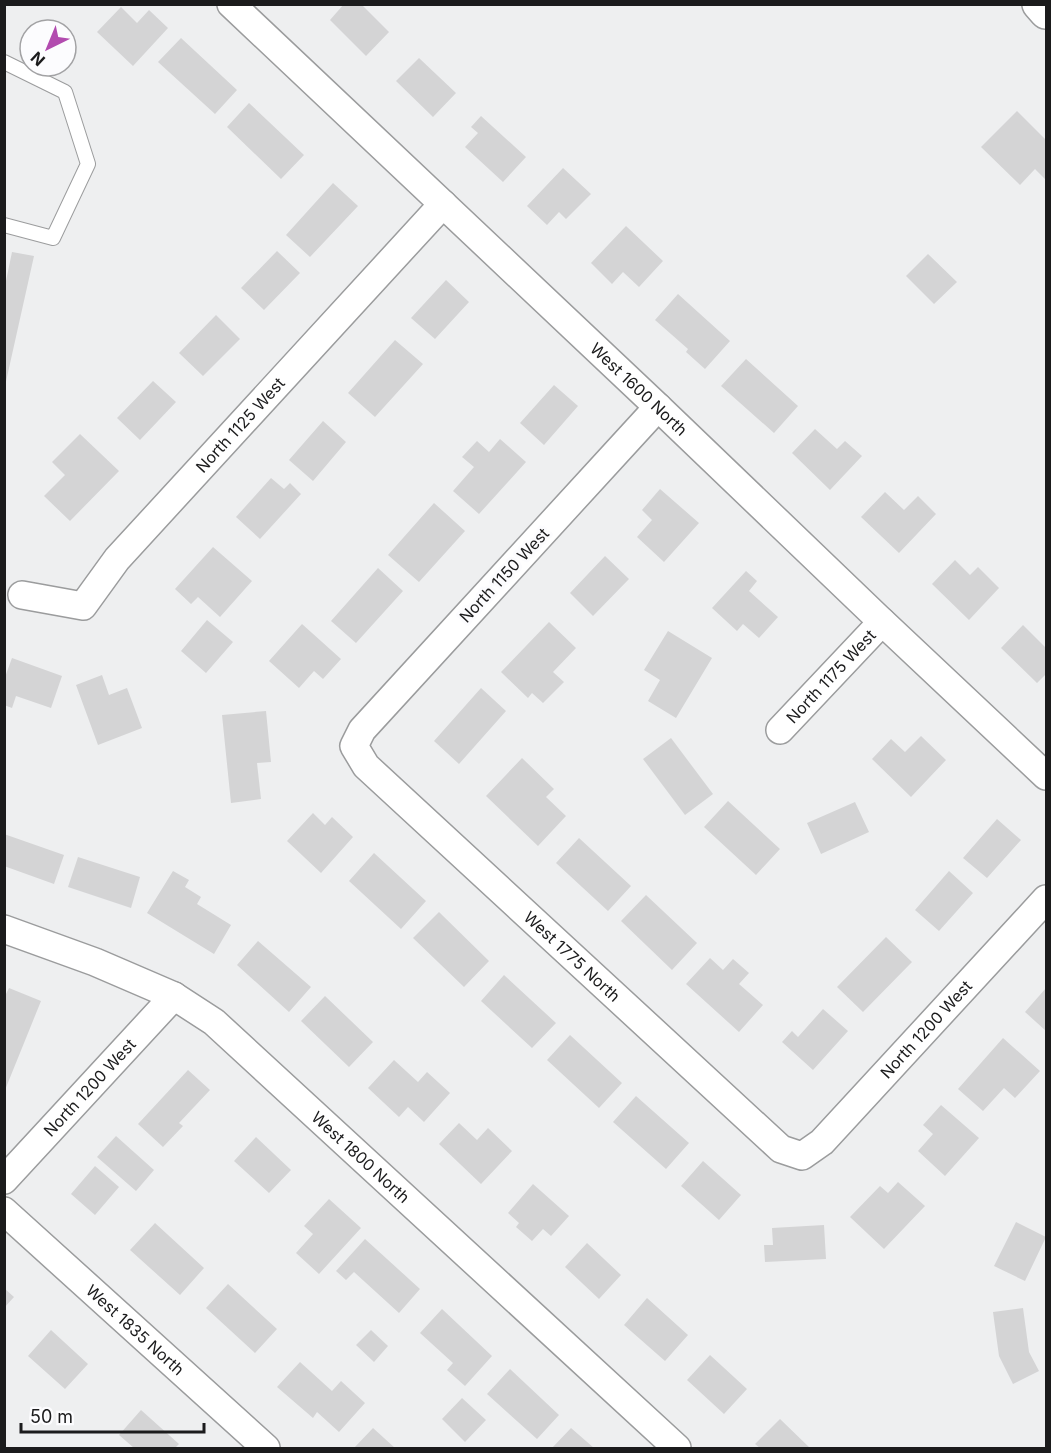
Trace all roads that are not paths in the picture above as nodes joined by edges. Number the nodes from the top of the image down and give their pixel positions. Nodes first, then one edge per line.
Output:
1 (231, 4) edge
2 (1039, 4) edge
3 (1047, 12) edge
4 (4, 62) edge
5 (443, 204) junction
6 (4, 225) edge
7 (658, 407) junction
8 (22, 595) dead end
9 (882, 622) junction
10 (780, 730) dead end
11 (354, 746) joint
12 (1047, 776) edge
13 (1047, 899) edge
14 (4, 929) edge
15 (174, 996) junction
16 (802, 1156) joint
17 (4, 1180) edge
18 (4, 1211) edge
19 (266, 1449) edge
20 (677, 1449) edge

1 - 5 street, West 1600 North
2 - 3 street
4 - 6 lane
5 - 7 street, West 1600 North
5 - 8 street, North 1125 West
7 - 9 street, West 1600 North
7 - 11 street, North 1150 West
9 - 10 street, North 1175 West
9 - 12 street, West 1600 North
11 - 16 street, West 1775 North
13 - 16 street, North 1200 West
14 - 15 street, West 1800 North
15 - 17 street, North 1200 West
15 - 20 street, West 1800 North
18 - 19 street, West 1835 North

